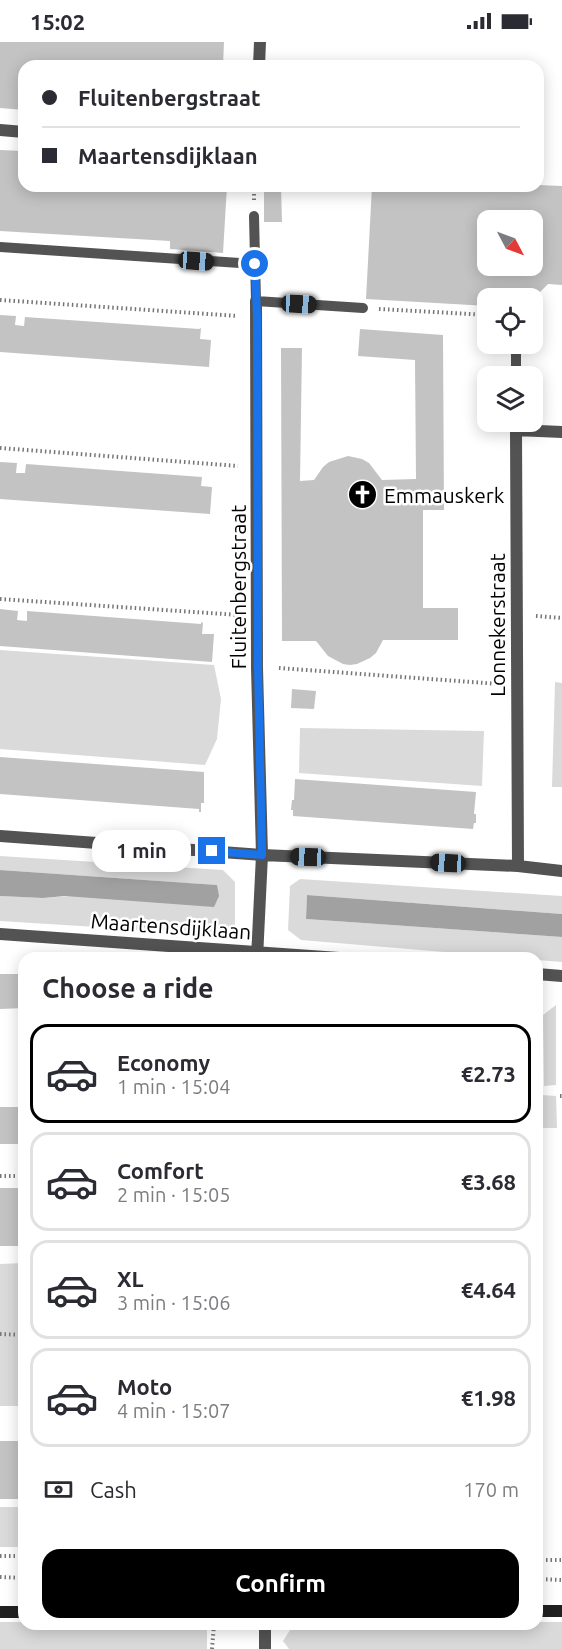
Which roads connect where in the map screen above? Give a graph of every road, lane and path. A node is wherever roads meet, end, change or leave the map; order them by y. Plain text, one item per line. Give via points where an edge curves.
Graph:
1 (261, 42) edge
2 (260, 60) edge
3 (0, 130) edge
4 (18, 132) edge
5 (254, 216) dead end
6 (0, 247) edge
7 (255, 264) junction
8 (0, 300) edge
9 (256, 302) junction
10 (363, 308) joint
11 (477, 314) edge
12 (257, 317) junction
13 (543, 430) edge
14 (516, 432) edge
15 (562, 432) edge
16 (0, 448) edge
17 (257, 467) junction
18 (0, 599) edge
19 (517, 615) junction
20 (258, 616) junction
21 (562, 618) edge
22 (279, 668) dead end
23 (517, 685) junction
24 (0, 836) edge
25 (262, 855) junction
26 (518, 867) junction
27 (562, 870) edge
28 (0, 934) edge
29 (220, 952) edge
30 (257, 952) edge
31 (543, 974) edge
32 (562, 976) edge
33 (0, 1176) edge
34 (18, 1176) edge
35 (0, 1334) edge
36 (18, 1335) edge
37 (0, 1556) edge
38 (18, 1556) edge
39 (543, 1560) edge
40 (562, 1560) edge
41 (0, 1577) edge
42 (18, 1578) edge
43 (543, 1580) edge
44 (562, 1580) edge
45 (543, 1611) edge
46 (562, 1611) edge
47 (0, 1612) edge
48 (18, 1612) edge
49 (214, 1630) edge
50 (265, 1630) edge
51 (212, 1649) edge
52 (266, 1649) edge

1 - 2 street
3 - 4 street
5 - 7 lane, Fluitenbergstraat
6 - 7 lane
7 - 9 lane, Fluitenbergstraat
8 - 12 path
9 - 10 lane
9 - 12 street, Fluitenbergstraat
10 - 11 path
12 - 17 street, Fluitenbergstraat
13 - 15 street, Lonnekerstraat
14 - 19 street, Lonnekerstraat
16 - 17 path
17 - 20 street, Fluitenbergstraat
18 - 20 path
19 - 21 path
19 - 23 street, Lonnekerstraat
20 - 25 street, Fluitenbergstraat
22 - 23 path
23 - 26 street, Lonnekerstraat
24 - 25 street
25 - 26 street
25 - 30 street, Fluitenbergstraat
26 - 27 street
28 - 29 street, Maartensdijklaan
31 - 32 street
33 - 34 path
35 - 36 path
37 - 38 path
39 - 40 path
41 - 42 path
43 - 44 path
45 - 46 main road
47 - 48 main road
49 - 51 path
50 - 52 street

